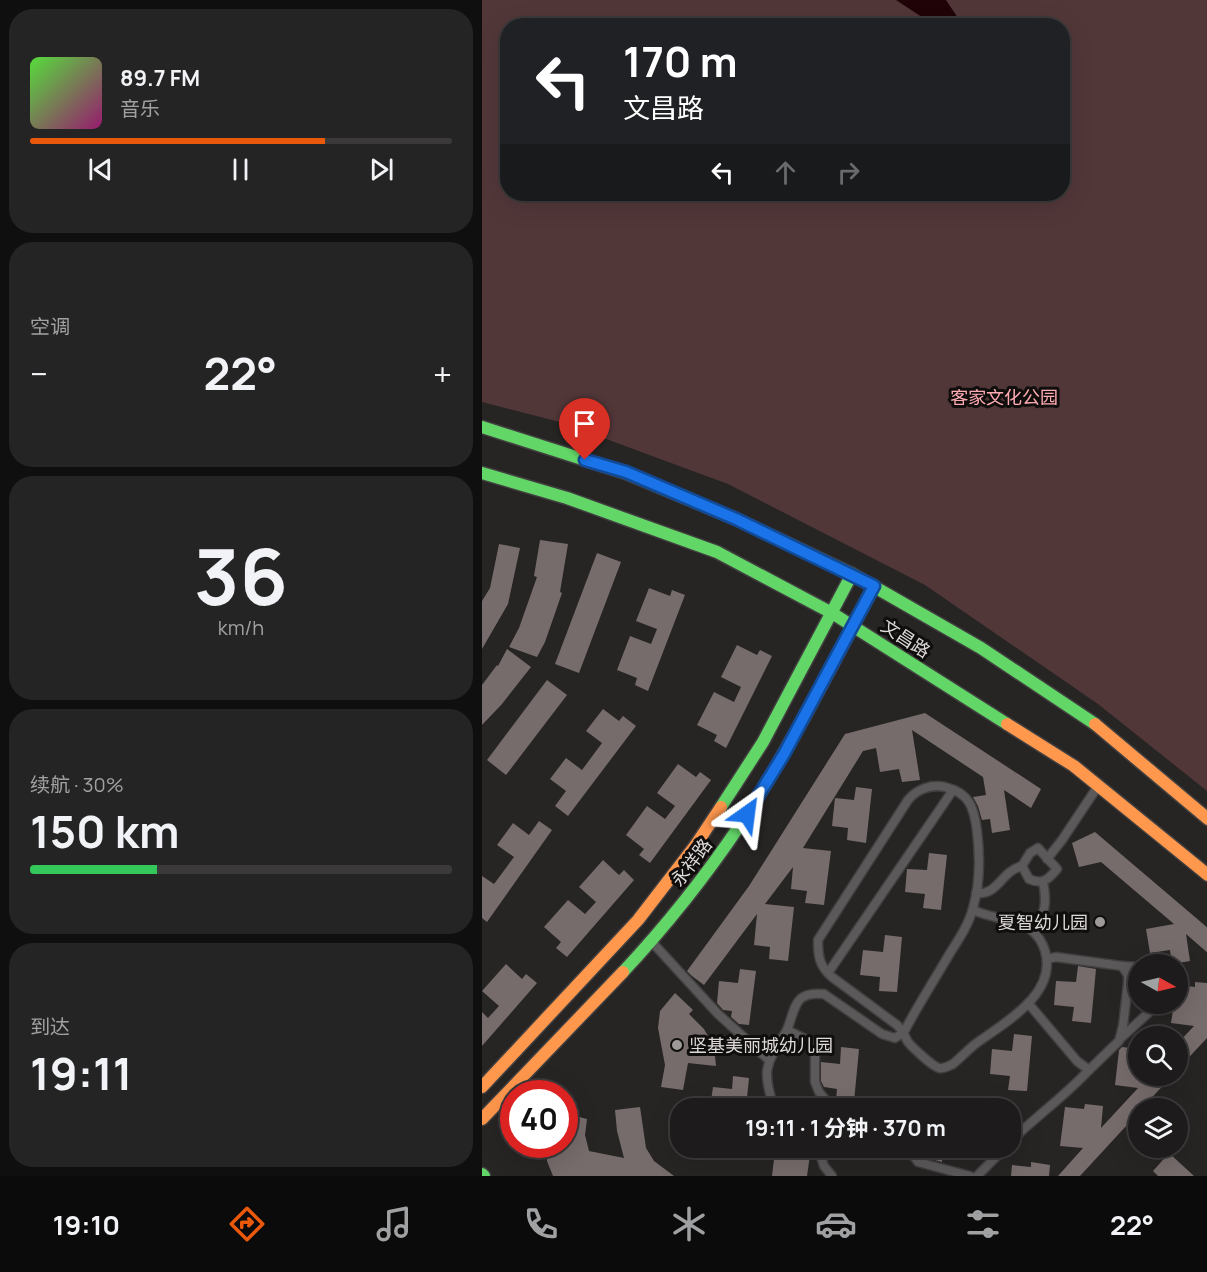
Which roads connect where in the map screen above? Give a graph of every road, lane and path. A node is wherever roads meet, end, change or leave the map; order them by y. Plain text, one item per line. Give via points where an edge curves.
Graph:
1 (482, 427) edge
2 (482, 473) edge
3 (852, 574) junction
4 (874, 586) junction
5 (832, 613) junction
6 (852, 625) junction
7 (1098, 786) junction
8 (953, 790) junction
9 (1208, 819) edge
10 (1047, 859) junction
11 (1022, 866) junction
12 (1208, 875) edge
13 (1043, 882) junction
14 (976, 893) junction
15 (973, 910) junction
16 (1032, 930) junction
17 (651, 941) junction
18 (1047, 958) junction
19 (1122, 966) junction
20 (1128, 966) edge
21 (828, 973) junction
22 (1028, 1003) junction
23 (1147, 1014) edge
24 (787, 1030) junction
25 (904, 1032) junction
26 (1119, 1041) junction
27 (769, 1060) junction
28 (1089, 1070) junction
29 (482, 1087) edge
30 (771, 1098) edge
31 (824, 1098) edge
32 (482, 1119) edge
33 (1021, 1131) edge
34 (821, 1158) edge
35 (915, 1158) edge
36 (995, 1158) edge
37 (832, 1176) edge
38 (970, 1176) edge
39 (977, 1176) edge

1 - 3 street, 文昌路 via 626,472
2 - 5 street, 文昌路 via 567,498 717,552
3 - 4 street, 文昌路
3 - 5 street, 永祥路
4 - 6 street, 永祥路
4 - 9 street, 文昌路 via 981,648 1098,726
5 - 6 street, 文昌路
5 - 29 street, 永祥路 via 763,742 695,846 638,920
6 - 7 street, 文昌路 via 1074,766
6 - 17 street, 永祥路 via 784,754 747,814
7 - 10 street
7 - 12 street, 文昌路
8 - 14 street via 970,802 974,815 978,844
8 - 21 street
8 - 21 street via 927,787 908,800 818,939 820,961
10 - 11 street via 1038,848
10 - 13 street via 1056,870
11 - 13 street via 1029,879
11 - 14 street via 1006,873 993,891
13 - 16 street via 1043,917
14 - 15 street
15 - 16 street via 1016,921
15 - 25 street
16 - 18 street via 1041,940
17 - 27 street via 718,1014
17 - 32 street, 永祥路
18 - 19 street
18 - 22 street via 1044,978
19 - 20 street
19 - 26 street via 1128,983
21 - 25 street
22 - 25 street via 944,1068 937,1068 916,1050
22 - 28 street
23 - 26 street
24 - 25 street via 798,1002 803,995 813,992 824,993 889,1038
24 - 27 street
24 - 31 street via 815,1047 815,1082
26 - 28 street
27 - 30 street via 766,1071
28 - 33 street
34 - 37 street
35 - 38 street
36 - 39 street

